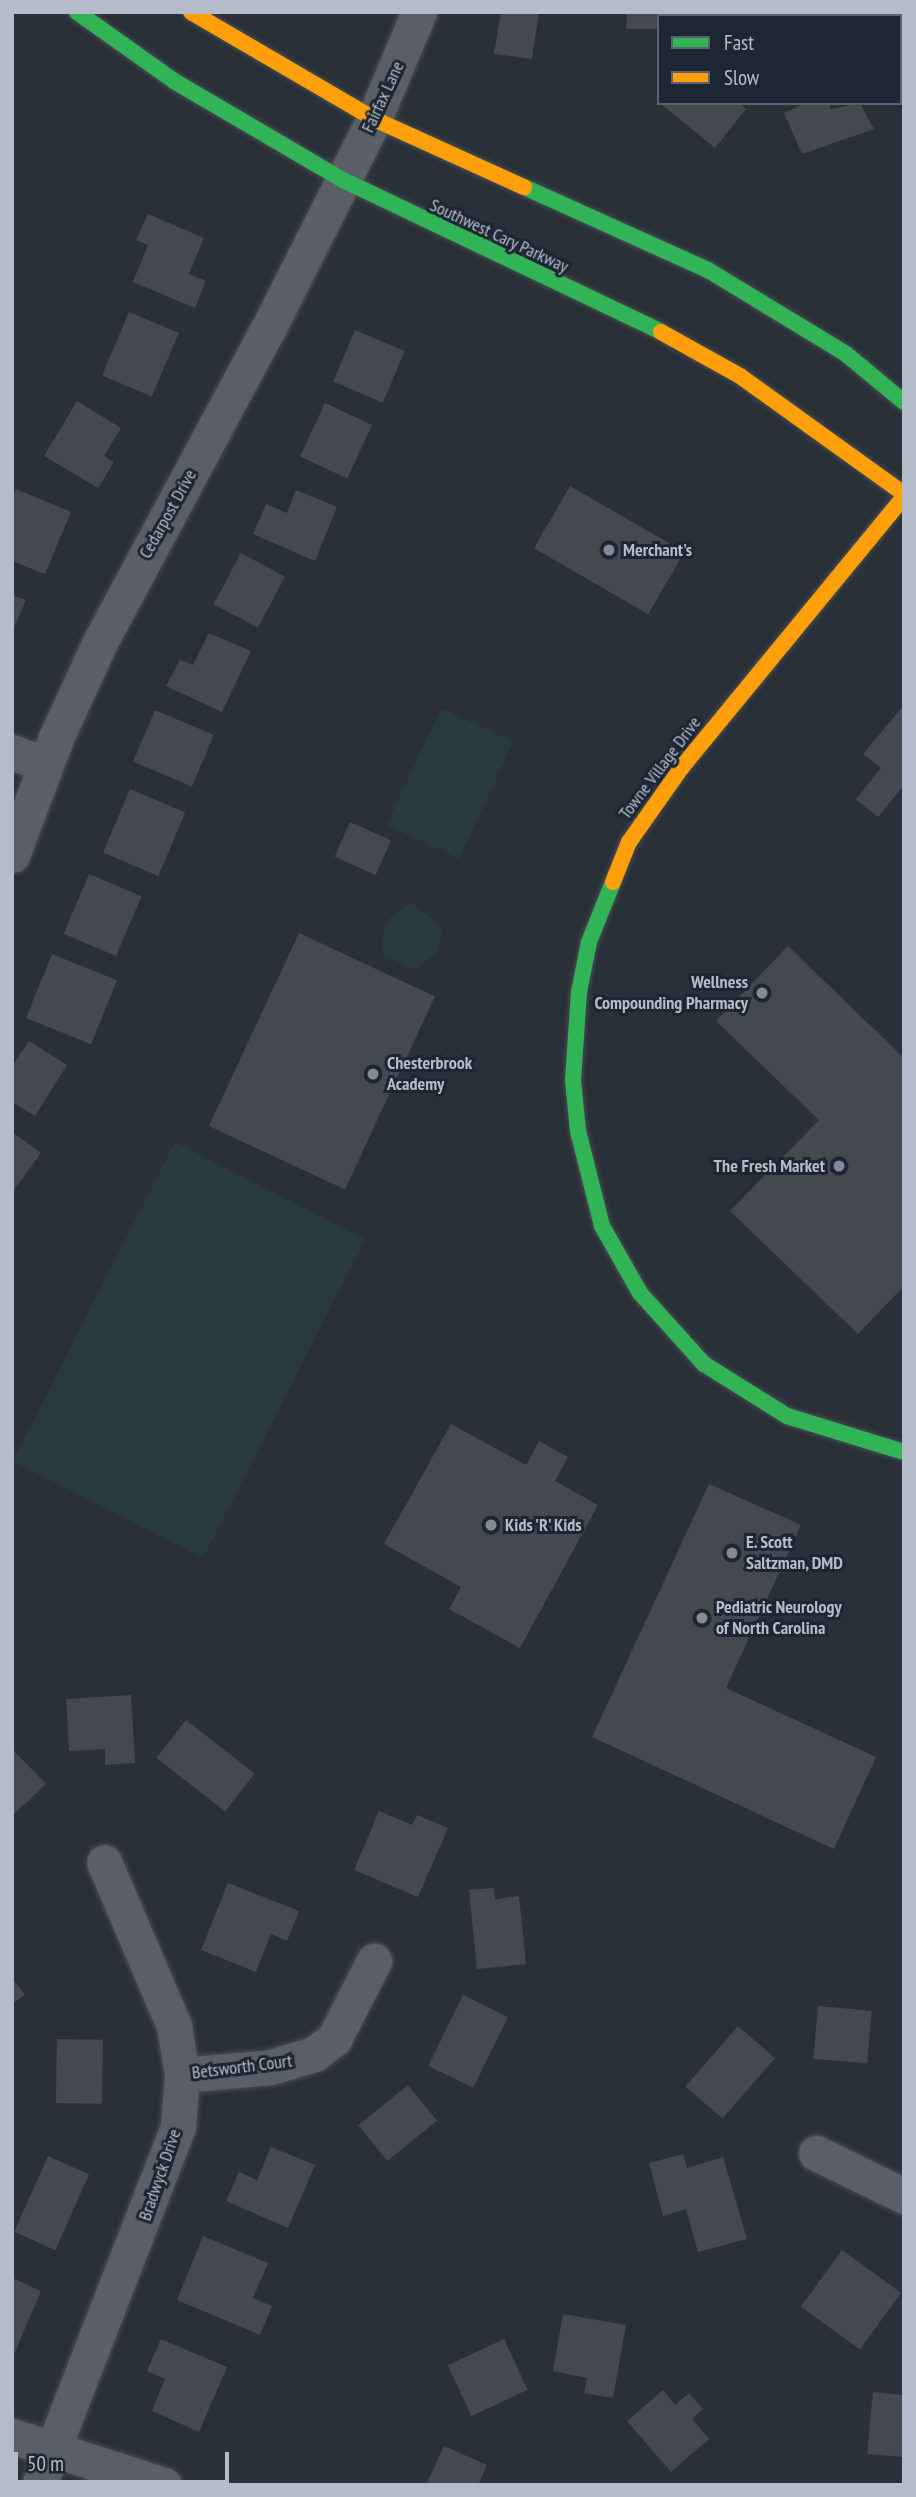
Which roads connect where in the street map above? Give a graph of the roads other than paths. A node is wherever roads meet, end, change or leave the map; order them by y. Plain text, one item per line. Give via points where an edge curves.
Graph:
1 (77, 12) edge
2 (191, 12) edge
3 (419, 12) edge
4 (374, 119) junction
5 (342, 180) junction
6 (904, 402) edge
7 (904, 495) edge
8 (12, 752) edge
9 (46, 765) junction
10 (12, 855) edge
11 (904, 1452) edge
12 (104, 1862) dead end
13 (374, 1961) dead end
14 (182, 2075) junction
15 (816, 2153) dead end
16 (904, 2196) edge
17 (12, 2436) edge
18 (51, 2450) junction
19 (39, 2485) edge
20 (164, 2485) edge

1 - 5 main road, Southwest Cary Parkway via 174,81
2 - 4 main road
3 - 4 street, Fairfax Lane
4 - 5 street, Fairfax Lane
4 - 6 main road via 708,270 846,354
5 - 7 main road, Southwest Cary Parkway via 666,334 810,422
5 - 9 street, Cedarpost Drive via 100,642
7 - 11 main road, Towne Village Drive via 682,767 629,842 589,942 579,992 573,1080 578,1131 602,1226 640,1293 668,1329 704,1364 787,1416
8 - 9 street
9 - 10 street, Cedarpost Drive
12 - 14 street, Bradwyck Drive via 125,1919 165,1999
13 - 14 street, Betsworth Court via 334,2039 314,2054 271,2067
14 - 18 street, Bradwyck Drive via 178,2126 166,2166
15 - 16 street
17 - 18 street
18 - 19 street, Bradwyck Drive
18 - 20 street

